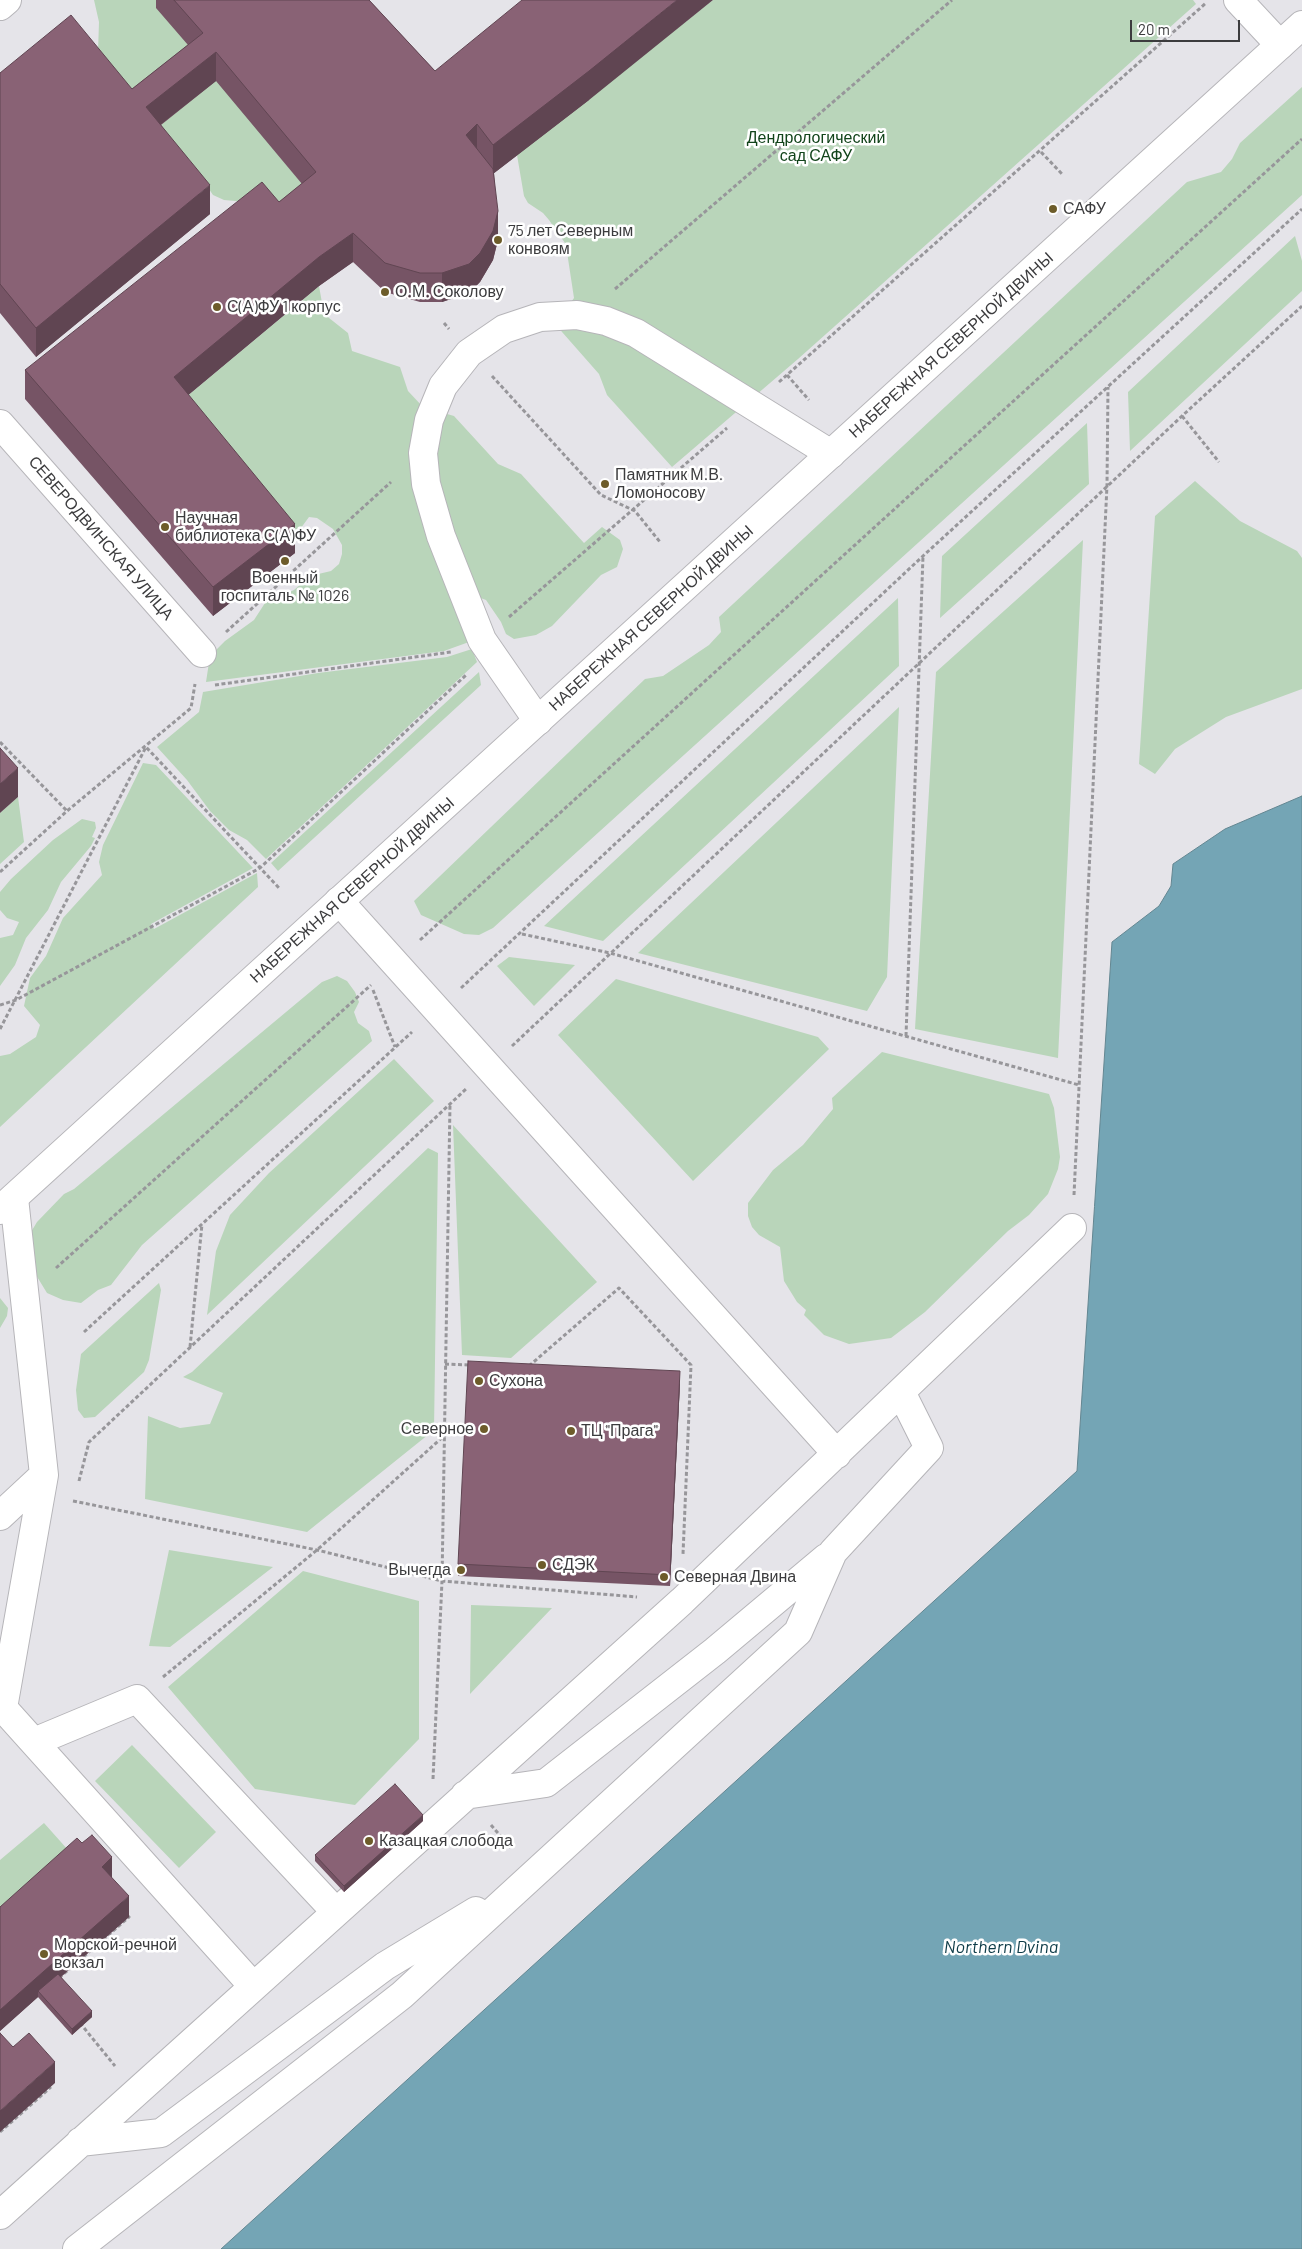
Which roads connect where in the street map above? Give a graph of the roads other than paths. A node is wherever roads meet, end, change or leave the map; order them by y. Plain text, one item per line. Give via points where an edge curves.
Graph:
1 (7, 0) edge
2 (1238, 0) edge
3 (0, 6) edge
4 (1302, 25) edge
5 (1280, 45) junction
6 (0, 424) edge
7 (831, 454) junction
8 (202, 653) road end
9 (538, 721) junction
10 (339, 902) junction
11 (7, 1204) edge
12 (1072, 1228) road end
13 (901, 1392) junction
14 (837, 1454) junction
15 (44, 1475) junction
16 (0, 1516) edge
17 (832, 1552) junction
18 (2, 1710) edge
19 (34, 1742) junction
20 (464, 1795) junction
21 (529, 1879) junction
22 (335, 1911) junction
23 (253, 1986) junction
24 (80, 2142) junction
25 (0, 2215) edge
26 (77, 2249) edge

1 - 3 main road
2 - 5 main road
4 - 5 main road, НАБЕРЕЖНАЯ СЕВЕРНОЙ ДВИНЫ
5 - 7 main road, НАБЕРЕЖНАЯ СЕВЕРНОЙ ДВИНЫ
6 - 8 main road, СЕВЕРОДВИНСКАЯ УЛИЦА
7 - 9 main road, НАБЕРЕЖНАЯ СЕВЕРНОЙ ДВИНЫ
7 - 9 main road via 636,333 612,322 584,316 550,316 520,322 494,334 470,352 453,371 435,402 423,453 426,484 441,536 482,640
9 - 10 main road, НАБЕРЕЖНАЯ СЕВЕРНОЙ ДВИНЫ
10 - 11 main road, НАБЕРЕЖНАЯ СЕВЕРНОЙ ДВИНЫ
10 - 14 main road
11 - 15 main road via 25,1296
12 - 13 main road
13 - 14 main road
13 - 17 main road via 929,1448
14 - 20 main road via 682,1600
15 - 16 main road
15 - 18 main road
17 - 20 main road via 715,1651 546,1783
17 - 21 main road via 798,1632
18 - 19 main road
19 - 22 main road via 137,1698
19 - 23 main road
20 - 22 main road
21 - 24 main road via 385,1966 161,2133
21 - 26 main road via 402,1995
22 - 23 main road
23 - 24 main road
24 - 25 main road

